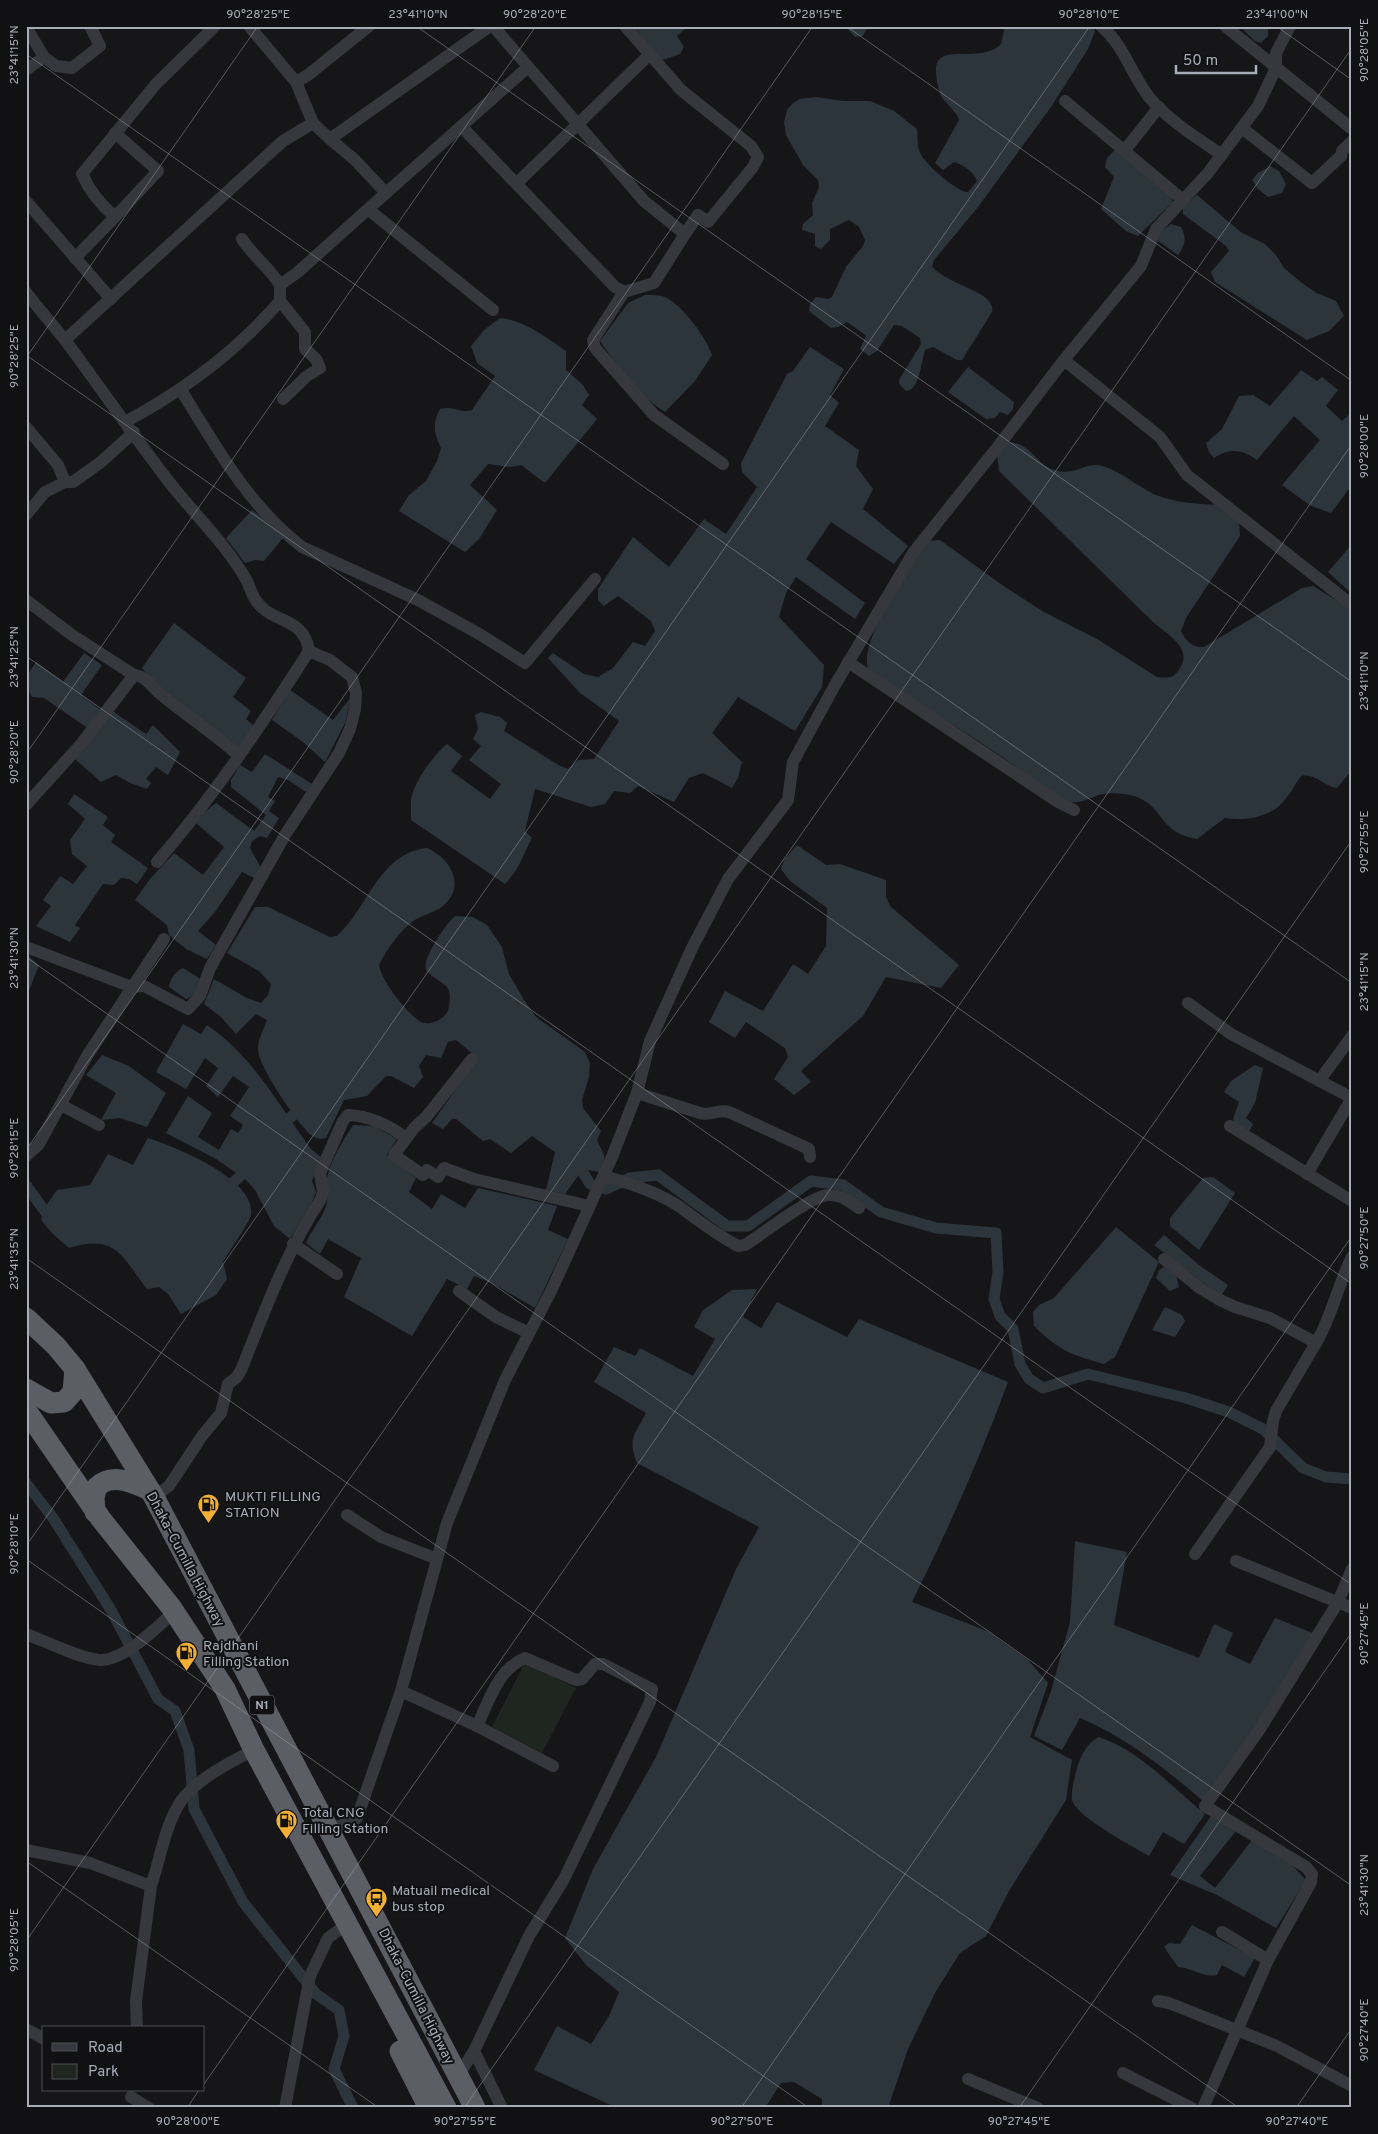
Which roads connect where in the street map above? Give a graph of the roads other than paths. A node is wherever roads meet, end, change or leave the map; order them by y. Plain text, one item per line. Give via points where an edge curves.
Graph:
1 (90, 26) edge
2 (215, 26) edge
3 (248, 26) edge
4 (369, 26) edge
5 (491, 26) edge
6 (625, 26) edge
7 (1101, 26) edge
8 (1225, 26) edge
9 (1290, 26) edge
10 (26, 27) edge
11 (649, 55) junction
12 (44, 57) junction
13 (527, 68) junction
14 (1276, 68) junction
15 (26, 70) edge
16 (296, 82) junction
17 (1065, 101) dead end
18 (1159, 106) junction
19 (313, 123) junction
20 (577, 124) junction
21 (461, 126) junction
22 (1242, 128) junction
23 (1352, 129) edge
24 (115, 133) junction
25 (330, 139) junction
26 (1352, 141) edge
27 (1125, 150) junction
28 (1222, 154) junction
29 (517, 184) junction
30 (386, 193) junction
31 (1183, 200) junction
32 (26, 201) edge
33 (369, 210) junction
34 (115, 217) junction
35 (685, 234) junction
36 (242, 239) dead end
37 (75, 258) junction
38 (280, 285) junction
39 (26, 292) edge
40 (624, 292) junction
41 (110, 299) junction
42 (280, 301) junction
43 (493, 310) dead end
44 (64, 340) junction
45 (1064, 360) junction
46 (181, 390) junction
47 (284, 399) dead end
48 (125, 422) junction
49 (26, 427) edge
50 (134, 432) junction
51 (724, 464) dead end
52 (65, 482) junction
53 (26, 515) edge
54 (595, 579) dead end
55 (26, 600) edge
56 (1352, 605) edge
57 (309, 651) junction
58 (848, 662) junction
59 (134, 675) junction
60 (239, 756) junction
61 (26, 804) edge
62 (1074, 810) dead end
63 (157, 862) dead end
64 (164, 939) dead end
65 (26, 947) edge
66 (132, 988) junction
67 (1188, 1003) dead end
68 (1352, 1036) edge
69 (472, 1059) dead end
70 (1319, 1081) junction
71 (637, 1092) junction
72 (61, 1105) junction
73 (99, 1125) dead end
74 (1230, 1126) dead end
75 (406, 1138) junction
76 (26, 1156) edge
77 (810, 1157) dead end
78 (1307, 1174) junction
79 (604, 1176) junction
80 (1352, 1201) edge
81 (589, 1206) junction
82 (859, 1208) dead end
83 (293, 1244) junction
84 (1352, 1257) edge
85 (1164, 1259) dead end
86 (337, 1274) dead end
87 (1347, 1280) edge
88 (459, 1291) dead end
89 (26, 1318) edge
90 (529, 1333) junction
91 (1316, 1343) junction
92 (75, 1369) junction
93 (26, 1389) edge
94 (26, 1410) edge
95 (152, 1494) junction
96 (95, 1512) junction
97 (347, 1515) dead end
98 (1195, 1554) dead end
99 (437, 1559) junction
100 (1236, 1561) dead end
101 (1352, 1569) edge
102 (1338, 1602) junction
103 (1352, 1608) edge
104 (174, 1612) junction
105 (26, 1634) edge
106 (401, 1691) junction
107 (477, 1726) junction
108 (254, 1750) junction
109 (553, 1766) dead end
110 (329, 1829) junction
111 (26, 1850) edge
112 (151, 1886) junction
113 (338, 1930) junction
114 (1222, 1932) dead end
115 (1268, 1960) junction
116 (1158, 2001) dead end
117 (136, 2026) edge
118 (26, 2029) edge
119 (1236, 2031) junction
120 (42, 2038) edge
121 (474, 2051) junction
122 (1123, 2073) dead end
123 (458, 2076) junction
124 (968, 2079) dead end
125 (1352, 2086) edge
126 (129, 2092) edge
127 (148, 2108) edge
128 (286, 2108) edge
129 (429, 2108) edge
130 (446, 2108) edge
131 (475, 2108) edge
132 (502, 2108) edge
133 (1038, 2108) edge
134 (1192, 2108) edge
135 (1203, 2108) edge

1 - 12 street via 100,46 72,68 56,66
2 - 24 street via 156,84
3 - 16 street
4 - 16 street via 308,76
5 - 13 street
5 - 25 street
6 - 11 street
7 - 18 street via 1128,58 1149,96
8 - 14 street
9 - 14 street via 1276,53
10 - 12 street
11 - 20 street
11 - 35 street via 681,90 751,146 758,156 753,167 708,222 698,215
12 - 15 street
13 - 20 street
13 - 21 street
14 - 22 street via 1258,106
14 - 23 street
16 - 19 street
17 - 27 street
18 - 27 street
18 - 28 street
19 - 25 street
19 - 41 street via 283,141
20 - 29 street
20 - 35 street via 644,200
21 - 29 street
21 - 30 street
22 - 26 street via 1312,182 1341,156
22 - 28 street
24 - 34 street via 82,174 104,209
24 - 34 street via 158,171
25 - 30 street
27 - 31 street
28 - 31 street
29 - 40 street via 615,287
30 - 33 street
31 - 45 street via 1156,229 1141,266
32 - 37 street
33 - 38 street
33 - 43 street
34 - 37 street
35 - 40 street via 654,283
36 - 38 street
37 - 41 street
38 - 42 street
39 - 44 street
40 - 51 street via 593,340 595,348 654,415
41 - 44 street
42 - 46 street via 224,355
42 - 47 street via 305,332 305,349 320,368
44 - 48 street
45 - 56 street via 1160,437 1187,475
45 - 58 street via 913,553
46 - 48 street
46 - 54 street via 247,494 285,534 302,547 438,610 525,663
48 - 50 street
49 - 52 street via 58,465
50 - 52 street via 101,462 73,482
50 - 57 street via 228,554 247,581 255,600 276,617 302,631
52 - 53 street via 45,492
55 - 59 street via 72,635
57 - 60 street
57 - 66 street via 330,660 352,677 355,709 350,729 338,753 285,835 210,968 194,1005 188,1009 144,986
58 - 62 street
58 - 71 street via 793,762 788,800 728,879 687,956 650,1041
59 - 60 street via 143,678
59 - 61 street via 82,743
60 - 63 street via 196,816
64 - 66 street
65 - 66 street
66 - 72 street via 87,1056
67 - 70 street via 1231,1034
68 - 70 street
69 - 75 street
70 - 78 street via 1352,1098
71 - 77 street via 705,1114 721,1110 729,1112 809,1149
71 - 79 street
72 - 73 street
72 - 76 street via 38,1144
74 - 78 street
75 - 81 street via 394,1156 424,1175 426,1170 438,1178 444,1168 482,1181
75 - 83 street via 380,1122 348,1115 336,1134 320,1173 321,1199
78 - 80 street
79 - 81 street
79 - 82 street via 679,1207 738,1246 745,1245 809,1202 827,1195 842,1197
81 - 90 street
83 - 86 street
83 - 95 street via 242,1368 228,1384 221,1412 168,1486
84 - 87 street
85 - 91 street via 1218,1299 1270,1318
87 - 91 street
88 - 90 street via 496,1317
89 - 92 highway, Dhaka–Cumilla Highway / N1
90 - 99 street via 505,1380 473,1458 447,1523
91 - 98 street via 1291,1383 1273,1421 1270,1447
92 - 93 highway via 73,1392 64,1402 51,1403
92 - 95 highway, Dhaka–Cumilla Highway / N1
94 - 96 highway, Dhaka–Cumilla Highway / N1
95 - 96 highway via 126,1481 107,1480 97,1487
95 - 110 highway, Dhaka–Cumilla Highway / N1
96 - 104 highway, Dhaka–Cumilla Highway / N1
97 - 99 street via 381,1538
99 - 106 street
100 - 102 street
101 - 102 street
102 - 103 street
102 - 115 street via 1260,1729 1205,1806 1306,1867 1312,1874 1311,1882
104 - 105 street via 146,1637 116,1656 101,1660
104 - 108 highway, Dhaka–Cumilla Highway / N1 via 225,1689
106 - 107 street
106 - 110 street via 357,1818
107 - 109 street
107 - 121 street via 504,1672 525,1658 576,1680 582,1679 595,1664 602,1664 652,1688 650,1702 564,1879 529,1936
108 - 112 street via 227,1763 185,1795 167,1830
108 - 113 highway
108 - 130 highway, Dhaka–Cumilla Highway / N1
110 - 123 highway, Dhaka–Cumilla Highway / N1
111 - 112 street via 90,1863
112 - 117 street via 136,2001
113 - 128 street via 328,1938 310,1976
113 - 129 highway
114 - 115 street
115 - 119 street
116 - 119 street
118 - 120 street
119 - 125 street via 1278,2046
119 - 135 street
121 - 123 street
121 - 132 street
122 - 134 street
123 - 131 highway, Dhaka–Cumilla Highway / N1
124 - 133 street
126 - 127 street

